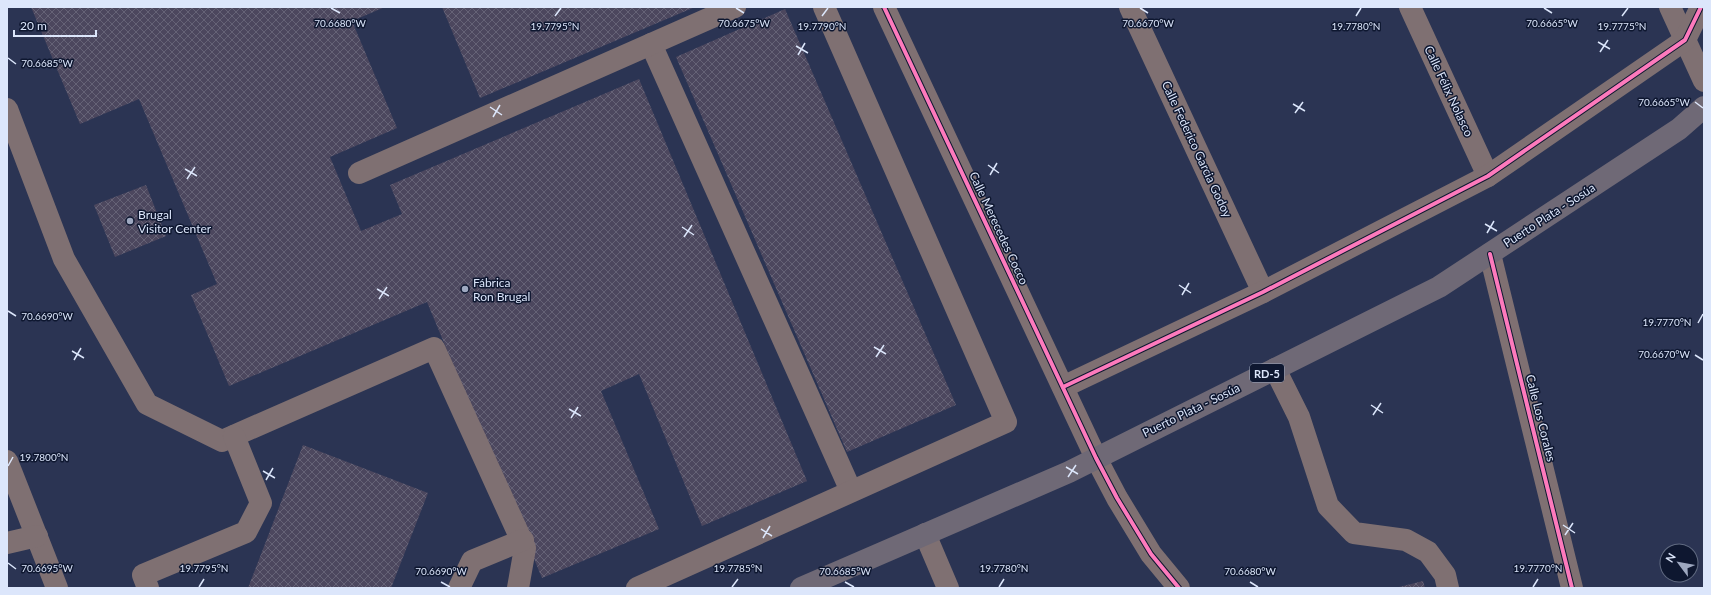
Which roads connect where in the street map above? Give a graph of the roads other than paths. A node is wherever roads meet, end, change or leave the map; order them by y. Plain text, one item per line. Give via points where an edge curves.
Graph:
1 (735, 7) edge
2 (824, 7) edge
3 (884, 7) edge
4 (1130, 7) edge
5 (1410, 7) edge
6 (1670, 7) edge
7 (1701, 7) edge
8 (1685, 40) junction
9 (651, 44) junction
10 (1704, 80) edge
11 (1704, 107) edge
12 (7, 109) edge
13 (359, 173) dead end
14 (1488, 176) junction
15 (1490, 254) junction
16 (1263, 292) junction
17 (1275, 369) junction
18 (1063, 387) junction
19 (234, 436) junction
20 (1096, 458) junction
21 (7, 461) edge
22 (851, 491) junction
23 (925, 534) junction
24 (38, 536) junction
25 (522, 540) junction
26 (7, 544) edge
27 (521, 587) edge
28 (57, 588) edge
29 (148, 588) edge
30 (459, 588) edge
31 (637, 588) edge
32 (801, 588) edge
33 (948, 588) edge
34 (1178, 588) edge
35 (1448, 588) edge
36 (1572, 588) edge

1 - 9 street
2 - 22 street via 1006,422
3 - 18 street, Calle Merecedes Cocco
4 - 16 street, Calle Federico Garcia Godoy
5 - 14 street, Calle Félix Nolasco
6 - 8 street
7 - 8 street
8 - 10 street
8 - 14 street
9 - 13 street
9 - 22 street
11 - 15 main road, Puerto Plata - Sosúa / RD-5 via 1680,129
12 - 19 street via 64,259 147,404 222,441
14 - 16 street
15 - 17 main road, Puerto Plata - Sosúa / RD-5 via 1439,287
15 - 36 street, Calle Los Corales
16 - 18 street
17 - 20 main road, Puerto Plata - Sosúa / RD-5
17 - 35 street via 1299,417 1328,506 1354,532 1406,540 1428,552 1446,575
18 - 20 street, Calle Merecedes Cocco
19 - 25 street via 434,348
19 - 29 street via 261,503 246,532 143,575
20 - 23 main road, Puerto Plata - Sosúa / RD-5
20 - 34 street, Calle Merecedes Cocco via 1151,554
21 - 24 street
22 - 31 street
23 - 32 main road, Puerto Plata - Sosúa / RD-5
23 - 33 street
24 - 26 street
24 - 28 street
25 - 27 street via 525,548
25 - 30 street via 472,561

